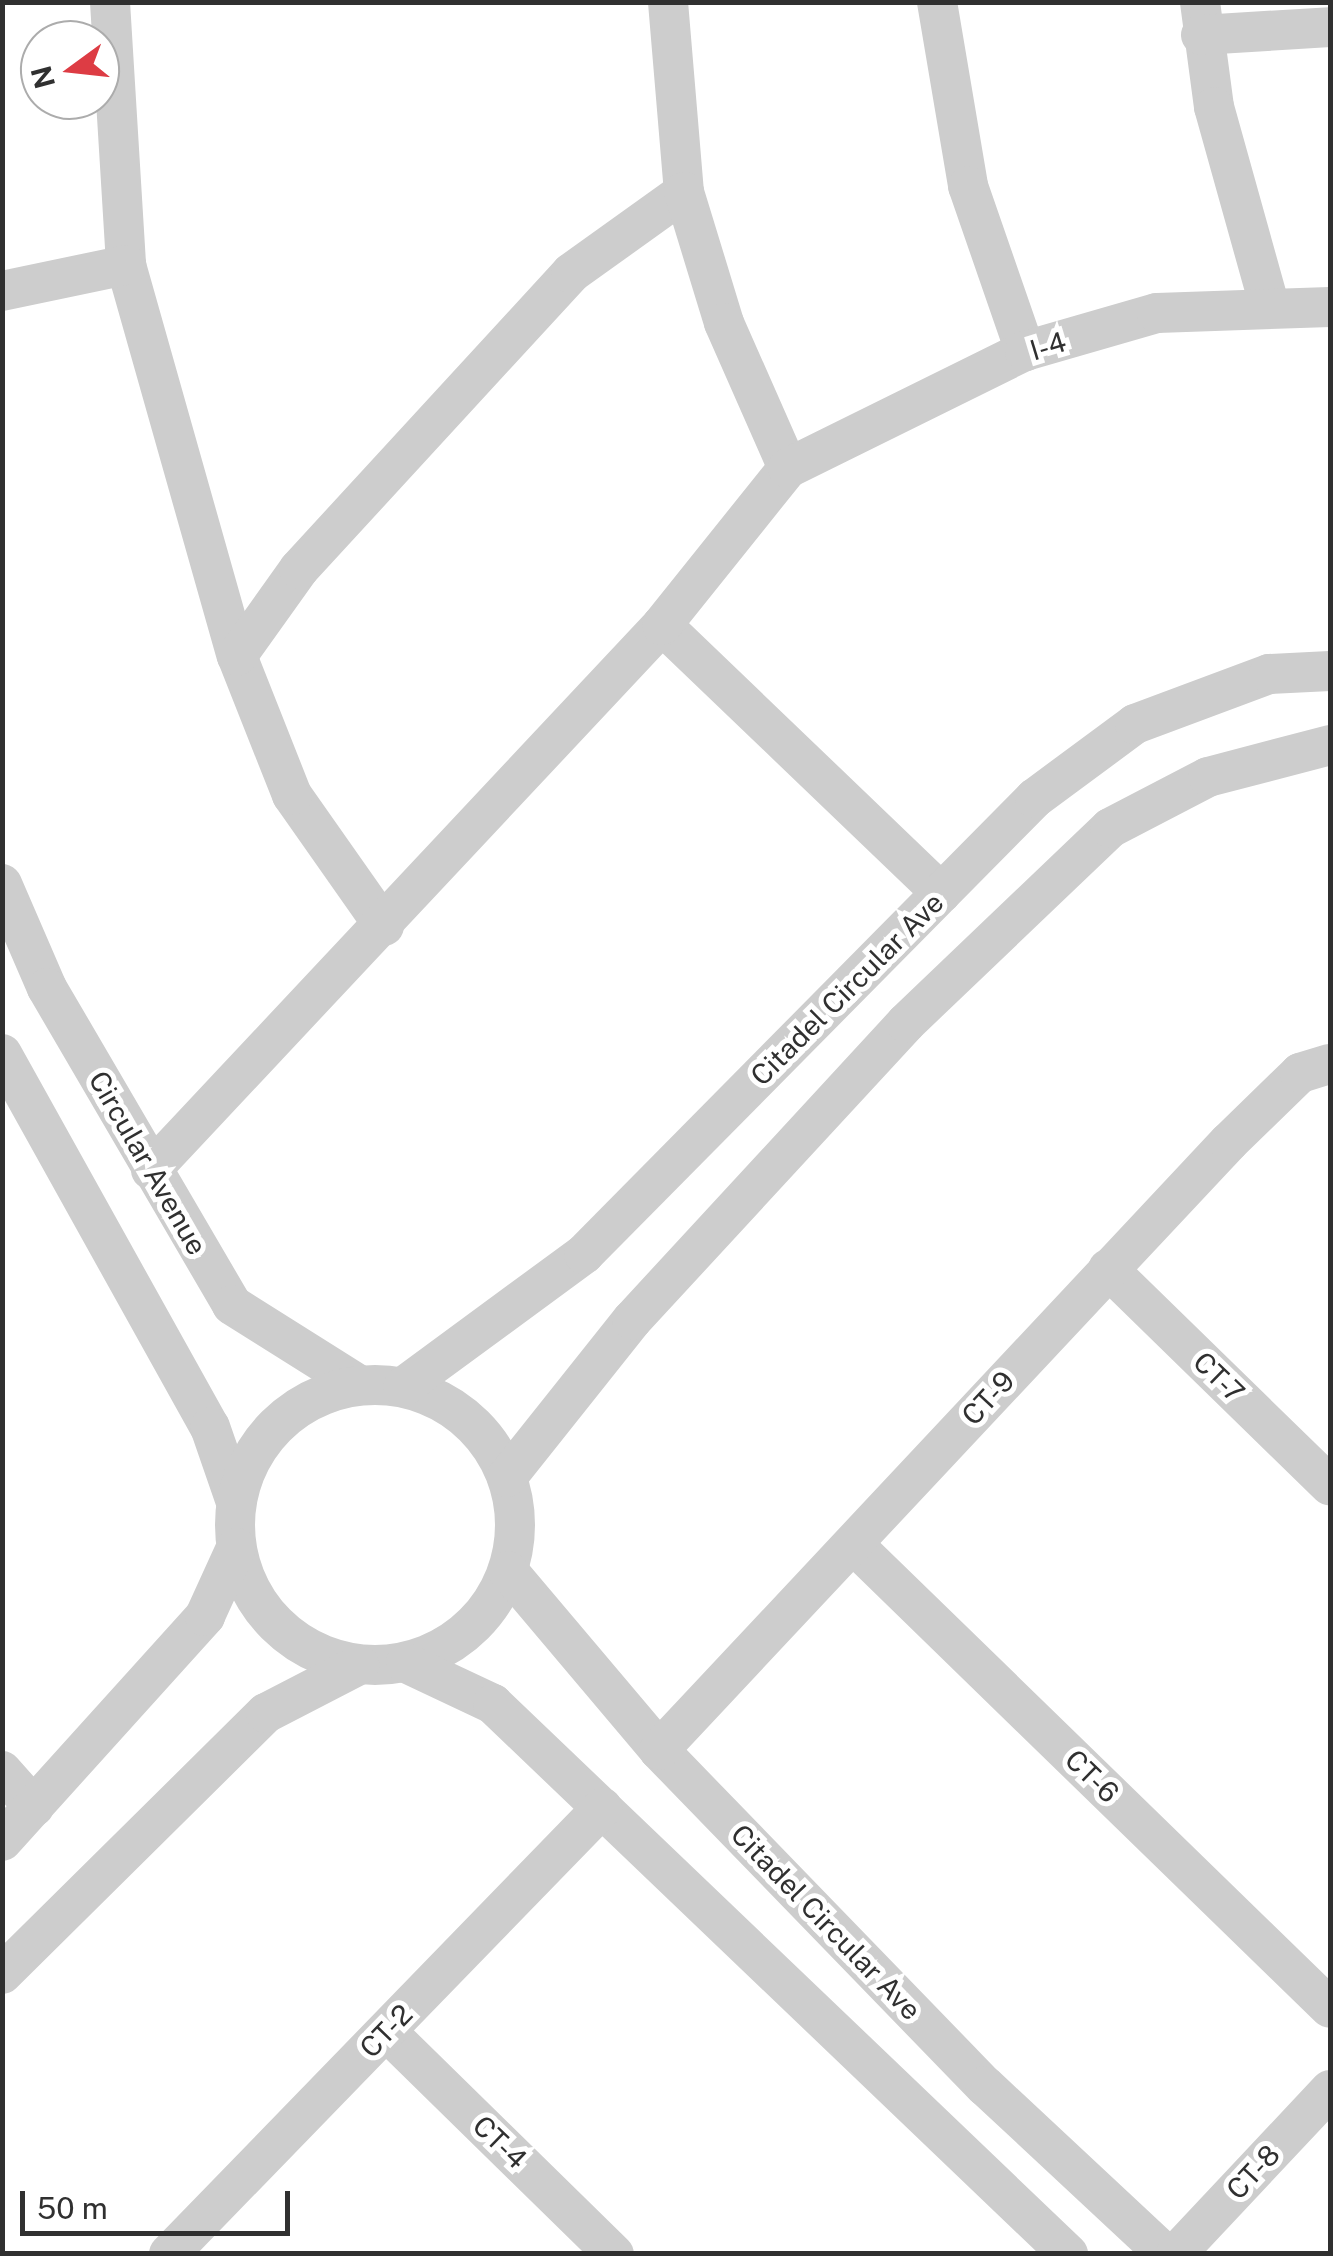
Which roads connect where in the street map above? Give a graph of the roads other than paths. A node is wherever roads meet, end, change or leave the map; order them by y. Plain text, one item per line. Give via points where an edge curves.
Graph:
1 (110, 2) edge
2 (668, 2) edge
3 (938, 2) edge
4 (1201, 19) edge
5 (1330, 27) edge
6 (684, 192) junction
7 (126, 265) junction
8 (2, 291) edge
9 (1270, 307) junction
10 (1330, 307) edge
11 (1025, 351) junction
12 (788, 468) junction
13 (662, 625) junction
14 (238, 656) junction
15 (1330, 671) edge
16 (1330, 745) edge
17 (2, 884) edge
18 (941, 893) junction
19 (384, 926) junction
20 (2, 1054) edge
21 (1330, 1064) edge
22 (150, 1170) junction
23 (1108, 1269) junction
24 (359, 1384) junction
25 (404, 1387) junction
26 (507, 1477) junction
27 (1330, 1486) edge
28 (236, 1502) junction
29 (853, 1544) junction
30 (236, 1548) junction
31 (508, 1571) junction
32 (406, 1663) junction
33 (358, 1666) junction
34 (659, 1750) junction
35 (2, 1771) edge
36 (34, 1807) junction
37 (602, 1808) junction
38 (2, 1841) edge
39 (2, 1974) edge
40 (1330, 2008) edge
41 (386, 2032) junction
42 (1330, 2090) edge
43 (170, 2254) edge
44 (614, 2254) edge
45 (1068, 2254) edge
46 (1165, 2254) edge
47 (1176, 2254) edge

1 - 7 street
2 - 6 street
3 - 11 street via 968,186
4 - 5 street
4 - 9 street
6 - 12 street via 724,323
6 - 14 street via 572,273 299,569
7 - 8 street
7 - 14 street
9 - 10 street, I-4
9 - 11 street, I-4 via 1157,313
11 - 12 street, I-4
12 - 13 street
13 - 18 street
13 - 19 street
14 - 19 street via 292,795
15 - 18 street, Citadel Circular Ave via 1269,674 1135,724 1036,798
16 - 26 street via 1208,777 1110,828 906,1022 632,1320
17 - 22 street, Circular Avenue via 48,988
18 - 25 street, Citadel Circular Ave via 584,1254
19 - 22 street
20 - 28 street via 210,1426
21 - 23 street, CT-9 via 1300,1073
22 - 24 street, Circular Avenue via 232,1305
23 - 27 street, CT-7
23 - 29 street, CT-9
24 - 25 street
24 - 28 street via 314,1397 277,1422 250,1459
25 - 26 street via 460,1415
26 - 31 street via 516,1524
28 - 30 street
29 - 34 street, CT-9
29 - 40 street, CT-6
30 - 33 street via 250,1591 278,1627 315,1653
30 - 36 street via 205,1616
31 - 32 street via 485,1613 450,1644
31 - 34 street, Citadel Circular Ave
32 - 33 street
32 - 37 street via 494,1704
33 - 39 street via 266,1713
34 - 46 street, Citadel Circular Ave via 985,2086
35 - 36 street
36 - 38 street
37 - 41 street, CT-2
37 - 45 street
41 - 43 street, CT-2
41 - 44 street, CT-4
42 - 47 street, CT-8

